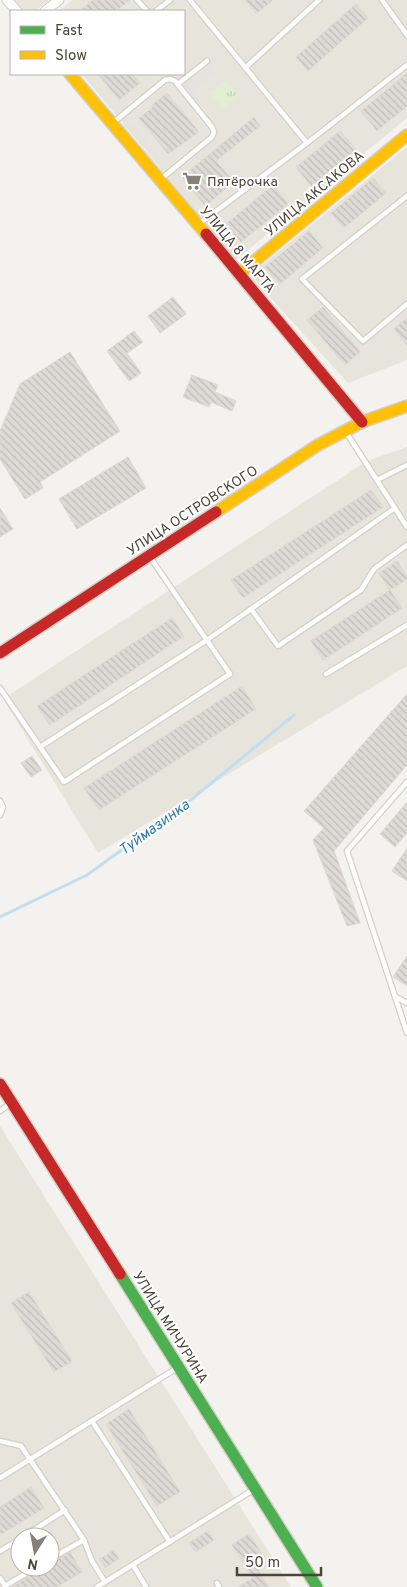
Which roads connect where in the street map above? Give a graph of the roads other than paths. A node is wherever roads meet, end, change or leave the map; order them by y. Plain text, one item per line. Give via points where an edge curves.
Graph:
1 (7, 0) edge
2 (58, 0) edge
3 (137, 0) edge
4 (170, 0) edge
5 (190, 0) edge
6 (319, 0) edge
7 (382, 0) edge
8 (16, 10) edge
9 (46, 10) edge
10 (146, 10) edge
11 (157, 10) edge
12 (407, 35) edge
13 (207, 61) dead end
14 (407, 65) edge
15 (245, 68) junction
16 (71, 75) edge
17 (178, 84) junction
18 (112, 124) junction
19 (407, 135) edge
20 (307, 143) junction
21 (160, 180) junction
22 (407, 196) edge
23 (198, 225) junction
24 (240, 274) junction
25 (407, 304) edge
26 (407, 406) edge
27 (362, 422) junction
28 (345, 431) junction
29 (407, 465) edge
30 (377, 480) junction
31 (395, 508) junction
32 (407, 527) edge
33 (407, 545) edge
34 (149, 556) junction
35 (251, 609) junction
36 (407, 625) edge
37 (207, 640) junction
38 (0, 653) edge
39 (326, 674) dead end
40 (0, 688) edge
41 (40, 746) junction
42 (407, 782) edge
43 (0, 801) edge
44 (0, 815) edge
45 (396, 997) junction
46 (407, 1003) edge
47 (407, 1032) edge
48 (0, 1084) edge
49 (12, 1103) junction
50 (0, 1111) edge
51 (178, 1367) junction
52 (92, 1421) junction
53 (0, 1441) edge
54 (31, 1460) junction
55 (0, 1478) edge
56 (255, 1489) junction
57 (64, 1510) junction
58 (38, 1527) edge
59 (84, 1540) junction
60 (170, 1542) junction
61 (60, 1553) edge
62 (133, 1565) junction
63 (20, 1577) edge
64 (0, 1578) edge
65 (105, 1582) junction
66 (97, 1587) edge
67 (146, 1587) edge
68 (316, 1587) edge

1 - 8 street
2 - 9 street
3 - 10 lane
4 - 11 lane
5 - 15 lane
6 - 15 lane
7 - 12 lane
13 - 17 lane
14 - 20 lane
15 - 20 lane
16 - 18 street, УЛИЦА 8 МАРТА
17 - 18 lane via 165,80
17 - 21 lane via 214,132
18 - 21 street, УЛИЦА 8 МАРТА
19 - 24 street, УЛИЦА АКСАКОВА
20 - 23 lane
21 - 23 street, УЛИЦА 8 МАРТА
22 - 25 lane via 302,279 363,341
23 - 24 street, УЛИЦА 8 МАРТА
24 - 27 street, УЛИЦА 8 МАРТА
26 - 27 street, УЛИЦА ОСТРОВСКОГО
27 - 28 street, УЛИЦА ОСТРОВСКОГО
28 - 30 lane
28 - 34 street, УЛИЦА ОСТРОВСКОГО via 318,445
29 - 30 lane
30 - 31 lane
31 - 32 lane
31 - 35 lane
33 - 35 lane via 374,569 361,590 278,646
34 - 37 lane
34 - 38 street, УЛИЦА ОСТРОВСКОГО
35 - 37 lane
36 - 39 lane
37 - 41 lane
37 - 41 lane via 230,674 64,782
40 - 41 lane
42 - 45 lane via 347,851
43 - 44 lane
45 - 46 lane
45 - 47 lane
48 - 49 street, УЛИЦА МИЧУРИНА
49 - 50 lane
49 - 51 street, УЛИЦА МИЧУРИНА
51 - 52 lane
51 - 56 street, УЛИЦА МИЧУРИНА
52 - 54 lane
52 - 60 lane
53 - 54 lane via 21,1446
54 - 55 lane
54 - 57 lane
56 - 60 lane
56 - 68 street, УЛИЦА МИЧУРИНА
57 - 58 lane
57 - 59 lane
59 - 61 lane
59 - 65 lane
60 - 62 lane
62 - 65 lane
62 - 67 lane
63 - 64 lane via 4,1586
65 - 66 lane

